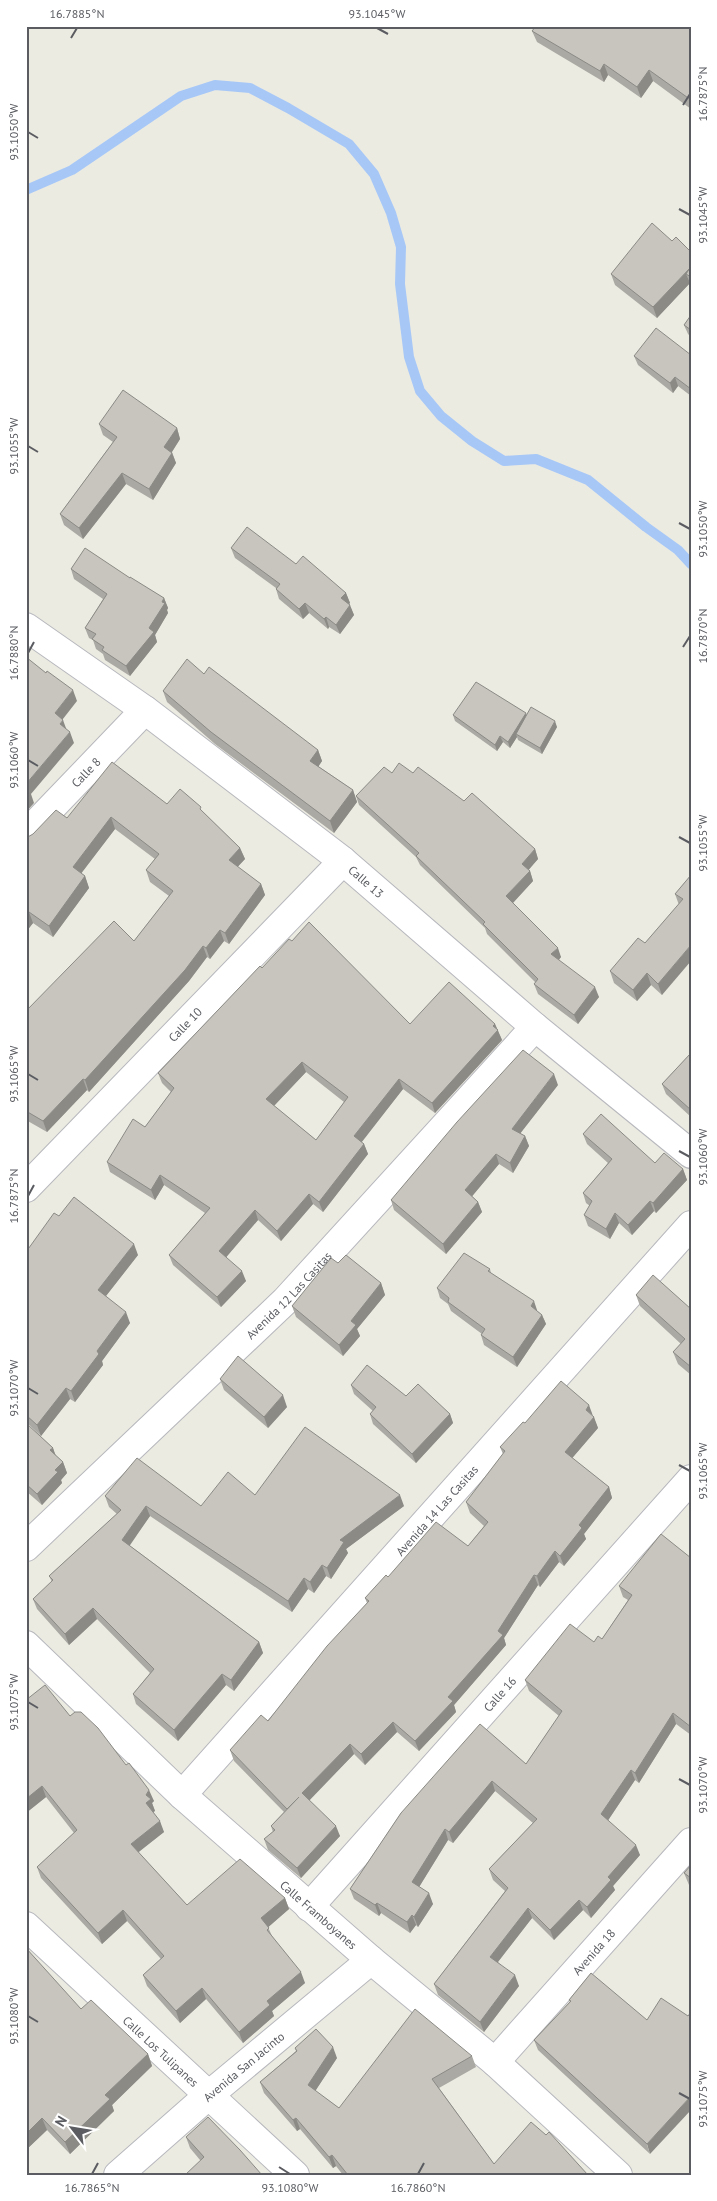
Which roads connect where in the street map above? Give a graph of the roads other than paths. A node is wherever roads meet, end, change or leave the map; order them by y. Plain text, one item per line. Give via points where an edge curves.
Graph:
1 (26, 628) edge
2 (145, 710) junction
3 (26, 834) edge
4 (343, 861) junction
5 (535, 1027) junction
6 (691, 1154) edge
7 (26, 1188) edge
8 (691, 1225) edge
9 (691, 1479) edge
10 (26, 1547) edge
11 (26, 1645) edge
12 (182, 1795) junction
13 (691, 1842) edge
14 (309, 1907) junction
15 (26, 1926) edge
16 (371, 1960) junction
17 (495, 2062) junction
18 (210, 2094) junction
19 (118, 2175) edge
20 (296, 2175) edge
21 (618, 2175) edge

1 - 2 street, Calle 13
2 - 3 street, Calle 8
2 - 4 street, Calle 13
4 - 5 street, Calle 13
4 - 7 street, Calle 10
5 - 6 street, Calle 13
5 - 10 street, Avenida 12 Las Casitas via 285,1301
8 - 12 street, Avenida 14 Las Casitas
9 - 14 street, Calle 16
11 - 12 street, Calle Framboyanes
12 - 14 street, Calle Framboyanes
13 - 17 street, Avenida 18
14 - 16 street, Calle Framboyanes
15 - 18 street, Calle Los Tulipanes
16 - 17 street, Calle Framboyanes
16 - 18 street, Avenida San Jacinto
17 - 21 street, Calle Framboyanes
18 - 19 street, Avenida San Jacinto
18 - 20 street, Calle Los Tulipanes

